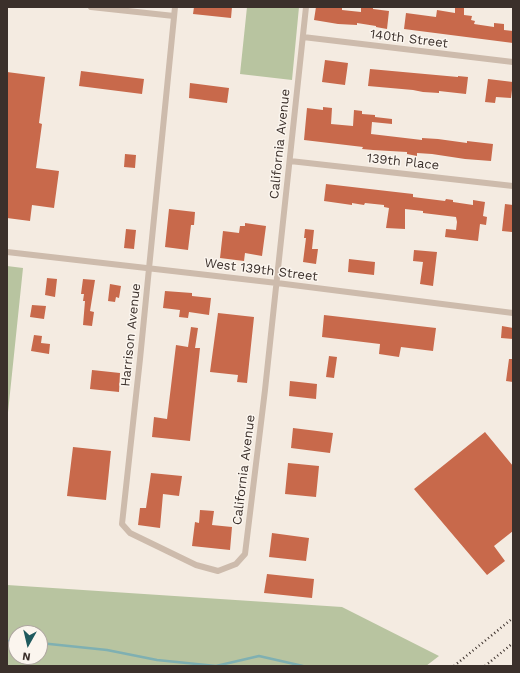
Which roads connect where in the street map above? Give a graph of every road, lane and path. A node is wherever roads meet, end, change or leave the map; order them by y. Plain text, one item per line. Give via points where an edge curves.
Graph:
1 (91, 7) edge
2 (175, 7) edge
3 (306, 7) edge
4 (174, 16) junction
5 (302, 37) junction
6 (513, 62) edge
7 (290, 161) junction
8 (513, 186) edge
9 (7, 252) edge
10 (149, 268) junction
11 (277, 283) junction
12 (513, 312) edge
13 (245, 554) joint

1 - 4 street
2 - 4 street, Harrison Avenue
3 - 5 street, California Avenue
4 - 10 street, Harrison Avenue
5 - 6 street, 140th Street
5 - 7 street, California Avenue
7 - 8 street, 139th Place
7 - 11 street, California Avenue
9 - 10 street, West 139th Street
10 - 11 street, West 139th Street
10 - 13 street, Harrison Avenue via 122,524 130,533 211,570 218,571 236,564
11 - 12 street, West 139th Street
11 - 13 street, California Avenue

